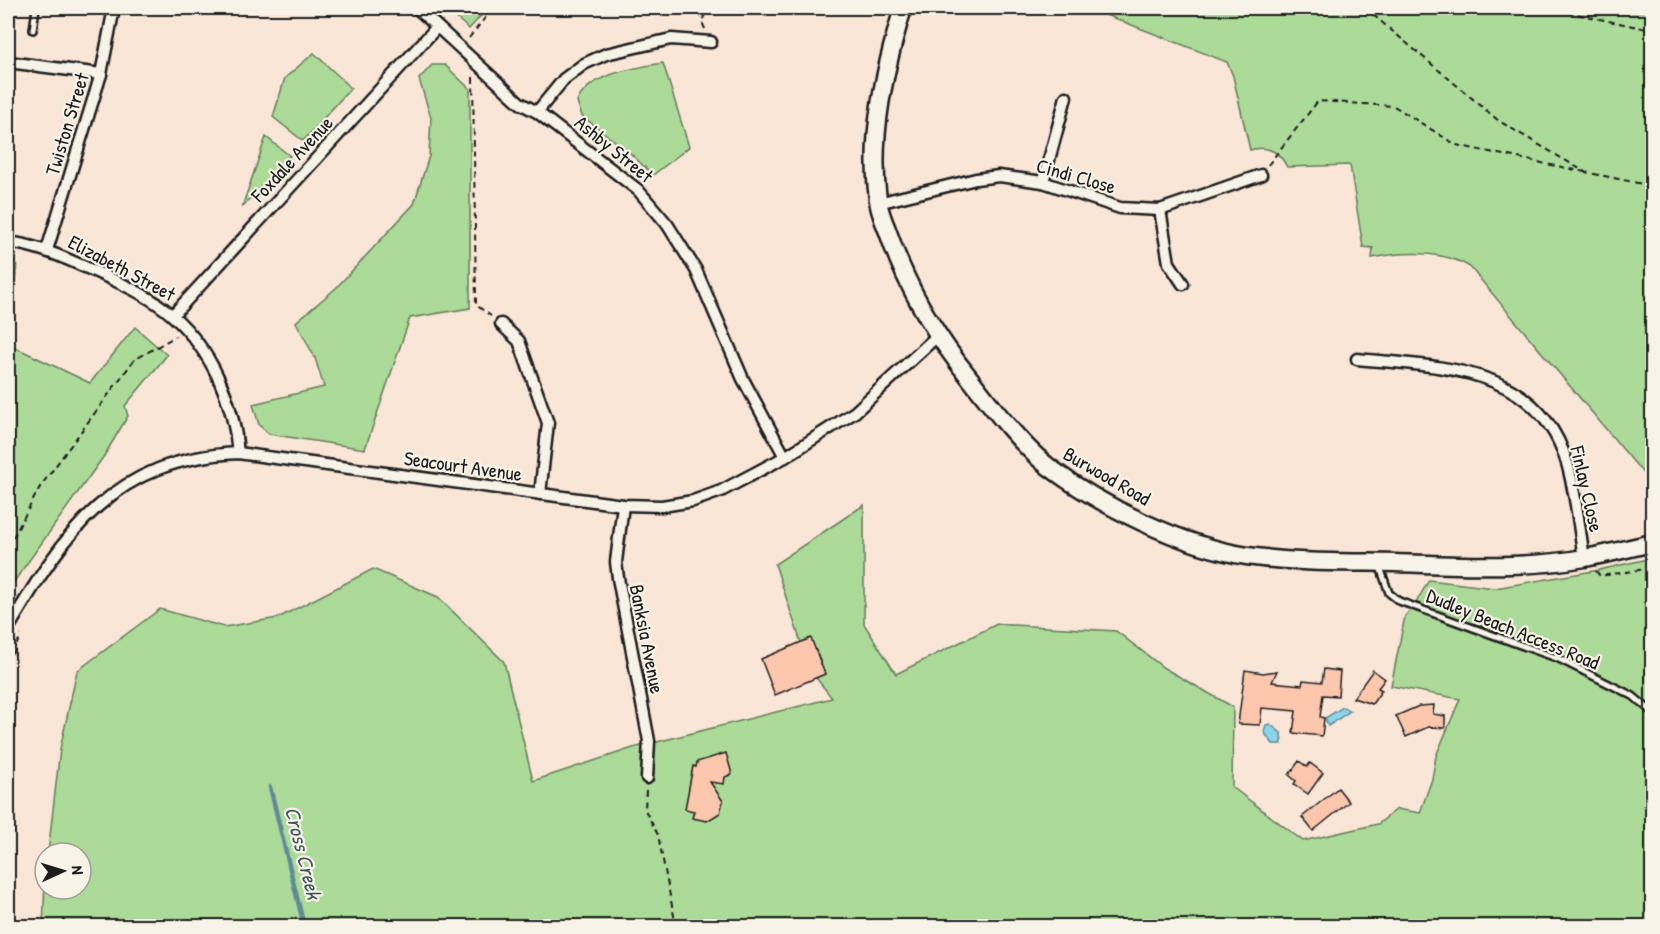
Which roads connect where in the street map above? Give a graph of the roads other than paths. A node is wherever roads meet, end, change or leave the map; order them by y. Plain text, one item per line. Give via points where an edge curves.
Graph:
1 (36, 8) edge
2 (114, 8) edge
3 (417, 8) edge
4 (903, 8) edge
5 (437, 27) junction
6 (33, 30) dead end
7 (711, 42) road end
8 (8, 62) edge
9 (101, 74) junction
10 (1065, 97) dead end
11 (537, 112) junction
12 (1261, 175) road end
13 (1043, 182) junction
14 (878, 203) junction
15 (1160, 210) junction
16 (8, 242) edge
17 (47, 250) junction
18 (1183, 285) dead end
19 (173, 315) junction
20 (501, 324) road end
21 (937, 336) junction
22 (1357, 359) dead end
23 (238, 453) junction
24 (785, 457) junction
25 (540, 494) junction
26 (623, 505) junction
27 (1653, 543) edge
28 (1584, 558) junction
29 (1378, 563) junction
30 (8, 628) edge
31 (1653, 712) edge
32 (647, 778) road end

1 - 6 lane
2 - 9 street, Twiston Street
3 - 5 street, Ashby Street
4 - 14 main road, Burwood Road via 880,106 875,159
5 - 11 street, Ashby Street via 520,103
5 - 19 street, Foxdale Avenue
7 - 11 street via 671,39 606,54 564,79
8 - 9 street
9 - 17 street, Twiston Street
10 - 13 street
11 - 24 street, Ashby Street via 638,190 667,224 696,270 743,379
12 - 15 street, Cindi Close
13 - 14 street, Cindi Close via 999,176
13 - 15 street, Cindi Close via 1120,208
14 - 21 main road, Burwood Road via 913,293
15 - 18 street via 1169,263
16 - 17 street, Elizabeth Street
17 - 19 street, Elizabeth Street via 141,295
19 - 23 street, Elizabeth Street via 207,356 221,382 233,414
20 - 25 street via 519,341 548,423
21 - 24 street, Seacourt Avenue via 855,412
21 - 29 main road, Burwood Road via 1048,466 1144,522 1244,555
22 - 28 street, Finlay Close via 1456,369 1483,375 1514,391 1553,433 1567,462
23 - 25 street, Seacourt Avenue
23 - 30 street, Seacourt Avenue via 181,460 147,472 114,492 79,525 47,565
24 - 26 street, Seacourt Avenue via 721,491 693,501 662,506
25 - 26 street, Seacourt Avenue
26 - 32 street, Banksia Avenue via 617,570 649,741
27 - 28 main road, Burwood Road
28 - 29 main road, Burwood Road via 1488,566
29 - 31 lane, Dudley Beach Access Road via 1389,593 1399,601 1559,659 1633,696

